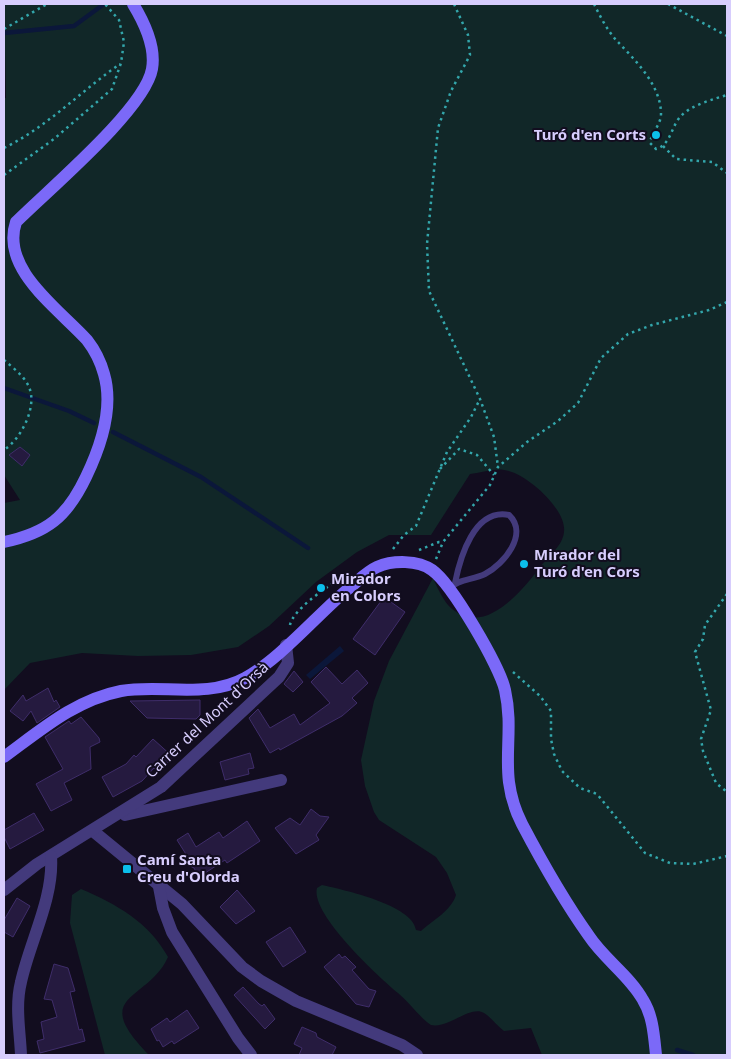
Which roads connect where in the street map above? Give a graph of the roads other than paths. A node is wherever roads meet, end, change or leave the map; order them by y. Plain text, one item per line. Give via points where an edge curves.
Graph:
1 (133, 4) edge
2 (4, 542) edge
3 (452, 586) junction
4 (286, 645) junction
5 (4, 757) edge
6 (281, 780) dead end
7 (116, 817) junction
8 (93, 831) junction
9 (51, 856) junction
10 (159, 887) junction
11 (4, 890) edge
12 (21, 1055) edge
13 (251, 1055) edge
14 (417, 1055) edge
15 (656, 1055) edge

1 - 2 main road via 147,32 152,56 152,69 143,91 127,114 16,222 10,238 11,252 19,270 88,342 97,358 108,396 106,420 89,471 79,492 59,519 42,530
3 - 3 lane via 463,551 481,524 495,515 509,515 517,527 517,535 507,554 488,572
3 - 4 main road via 431,569 402,562 377,567 327,606
3 - 15 main road via 502,680 508,718 507,779 516,812 588,936 643,998 652,1023
4 - 5 main road via 263,666 230,685 122,691 79,705
4 - 7 street, Carrer del Mont d'Orsà via 288,663 269,687 162,787
6 - 7 street
7 - 8 street, Carrer del Mont d'Orsà
8 - 9 street, Carrer del Mont d'Orsà
8 - 10 street
9 - 11 street, Carrer del Mont d'Orsà
9 - 12 street via 52,875 18,998
10 - 13 street via 172,932
10 - 14 street via 182,904 242,967 261,981 296,1001 402,1045

